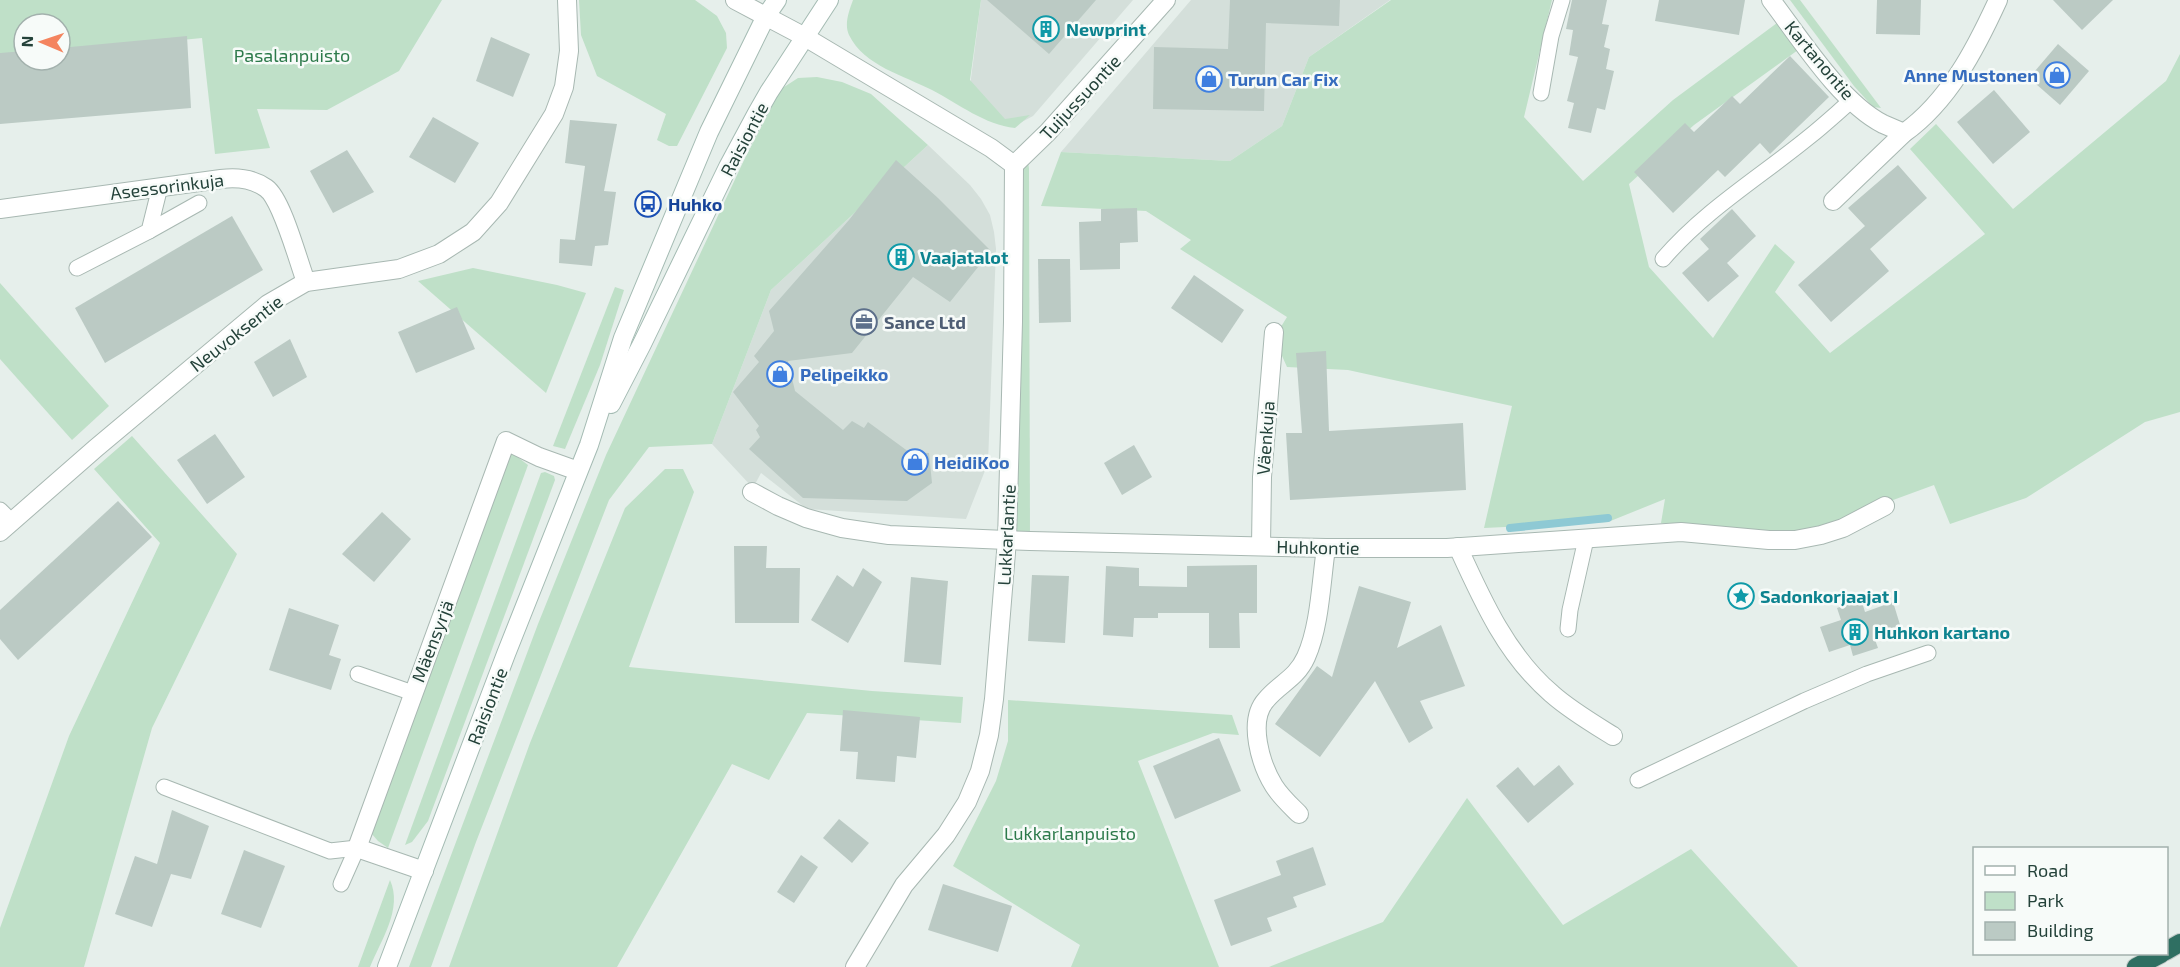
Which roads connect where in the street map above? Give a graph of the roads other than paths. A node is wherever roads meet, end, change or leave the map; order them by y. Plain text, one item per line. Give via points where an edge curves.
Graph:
1 (567, 0) edge
2 (735, 0) edge
3 (777, 0) edge
4 (829, 0) edge
5 (1166, 0) edge
6 (1562, 0) edge
7 (1771, 0) edge
8 (1998, 0) edge
9 (766, 16) junction
10 (804, 37) junction
11 (1541, 93) dead end
12 (1852, 100) junction
13 (1904, 133) junction
14 (1014, 165) junction
15 (160, 187) junction
16 (1833, 201) dead end
17 (199, 203) dead end
18 (0, 209) edge
19 (149, 231) junction
20 (1663, 259) dead end
21 (77, 268) dead end
22 (306, 282) junction
23 (1274, 332) dead end
24 (589, 445) junction
25 (578, 471) junction
26 (752, 492) dead end
27 (1885, 506) dead end
28 (4, 521) edge
29 (1586, 539) junction
30 (1007, 540) junction
31 (1261, 546) junction
32 (1458, 547) junction
33 (1326, 548) junction
34 (1568, 629) dead end
35 (1928, 653) dead end
36 (358, 674) dead end
37 (413, 693) junction
38 (1613, 736) dead end
39 (1638, 780) dead end
40 (164, 787) dead end
41 (1299, 814) dead end
42 (357, 848) junction
43 (424, 871) junction
44 (341, 884) dead end
45 (2159, 955) edge
46 (387, 967) edge
47 (855, 967) edge
48 (2136, 967) edge

1 - 22 street, Neuvoksentie via 569,51 564,87 554,114 500,203 473,232 439,254 399,269
2 - 9 street
3 - 9 street, Raisiontie
4 - 10 street, Raisiontie
5 - 14 street, Tuijussuontie
6 - 11 lane
7 - 12 street, Kartanontie
8 - 13 street via 1950,85
9 - 10 street
9 - 24 street, Raisiontie via 709,132 663,239 623,338
10 - 14 street via 992,148
10 - 24 street, Raisiontie via 728,167
12 - 13 street, Kartanontie via 1882,123
12 - 20 lane via 1745,184 1679,240
13 - 16 street
14 - 30 street, Lukkarlantie
15 - 18 street, Asessorinkuja
15 - 19 lane
15 - 22 street, Asessorinkuja via 238,177 268,189 278,205
17 - 19 lane
19 - 21 lane
22 - 28 street, Neuvoksentie via 268,304
23 - 31 street, Väenkuja via 1262,477
24 - 25 street, Raisiontie
25 - 37 street, Mäensyrjä via 506,441
25 - 43 street, Raisiontie
26 - 30 street, Huhkontie via 806,518 842,528 888,535
27 - 29 street, Huhkontie via 1843,528 1795,540 1681,532
29 - 32 street, Huhkontie
29 - 34 lane
30 - 31 street, Huhkontie
30 - 47 street, Lukkarlantie via 994,699 980,771 967,802 946,835 904,885
31 - 33 street, Huhkontie
32 - 33 street, Huhkontie
32 - 38 street via 1484,603 1525,667 1551,694
33 - 41 street via 1307,655 1290,681 1265,700 1257,714 1259,747 1274,785
35 - 39 lane via 1804,701
36 - 37 lane
37 - 42 street, Mäensyrjä
40 - 42 lane via 330,851
42 - 43 street
42 - 44 lane
43 - 46 street, Raisiontie
45 - 48 highway

